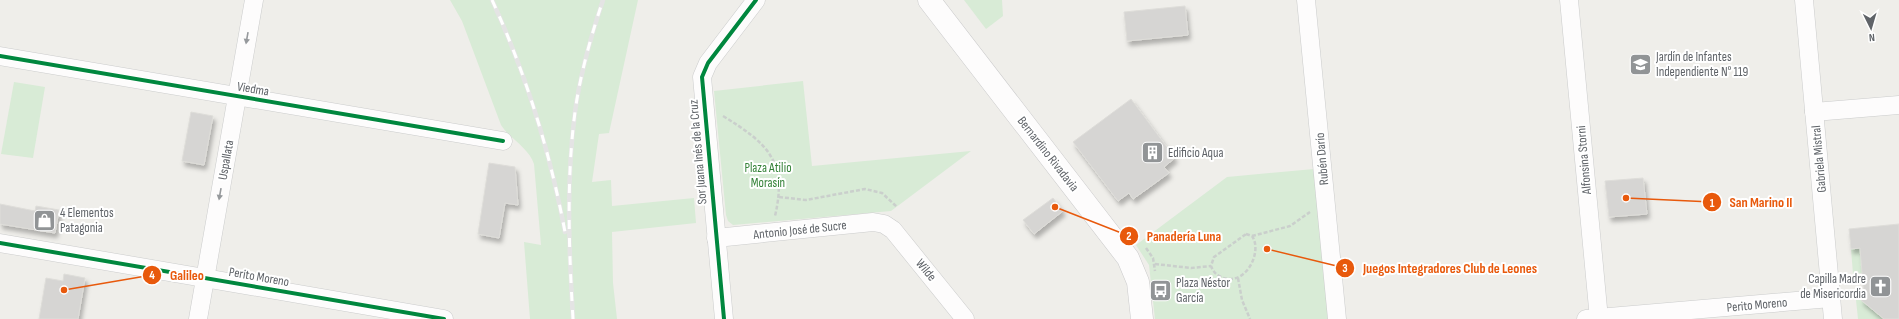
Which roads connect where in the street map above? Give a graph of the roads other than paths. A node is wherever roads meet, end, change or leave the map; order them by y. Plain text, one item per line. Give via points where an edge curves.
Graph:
1 (254, 0) edge
2 (756, 0) edge
3 (929, 0) edge
4 (1306, 0) edge
5 (1569, 0) edge
6 (1804, 0) edge
7 (0, 56) edge
8 (237, 96) junction
9 (1899, 105) edge
10 (1814, 112) junction
11 (503, 142) dead end
12 (887, 216) joint
13 (716, 238) junction
14 (0, 243) edge
15 (205, 278) junction
16 (1831, 298) junction
17 (198, 319) edge
18 (444, 319) edge
19 (724, 319) edge
20 (965, 319) edge
21 (1142, 319) edge
22 (1337, 319) edge
23 (1595, 319) edge
24 (1833, 319) edge

1 -> 8 street, Uspallata
2 - 13 street, Sor Juana Inés de la Cruz via 708,63 702,77
3 - 21 main road, Bernardino Rivadavia via 1128,258 1138,282
4 - 22 street, Rubén Darío
5 - 23 street, Alfonsina Storni
6 - 10 street, Gabriela Mistral
7 - 8 street, Viedma
8 - 11 street, Viedma
8 -> 15 street, Uspallata
9 - 10 street
10 - 16 street, Gabriela Mistral
12 - 13 street, Antonio José de Sucre via 870,223
12 - 20 street, Wilde via 893,230
13 - 19 street, Sor Juana Inés de la Cruz
14 - 15 street, Perito Moreno
15 - 17 street, Uspallata
15 - 18 street, Perito Moreno
16 - 23 street, Perito Moreno
16 - 24 street, Gabriela Mistral

